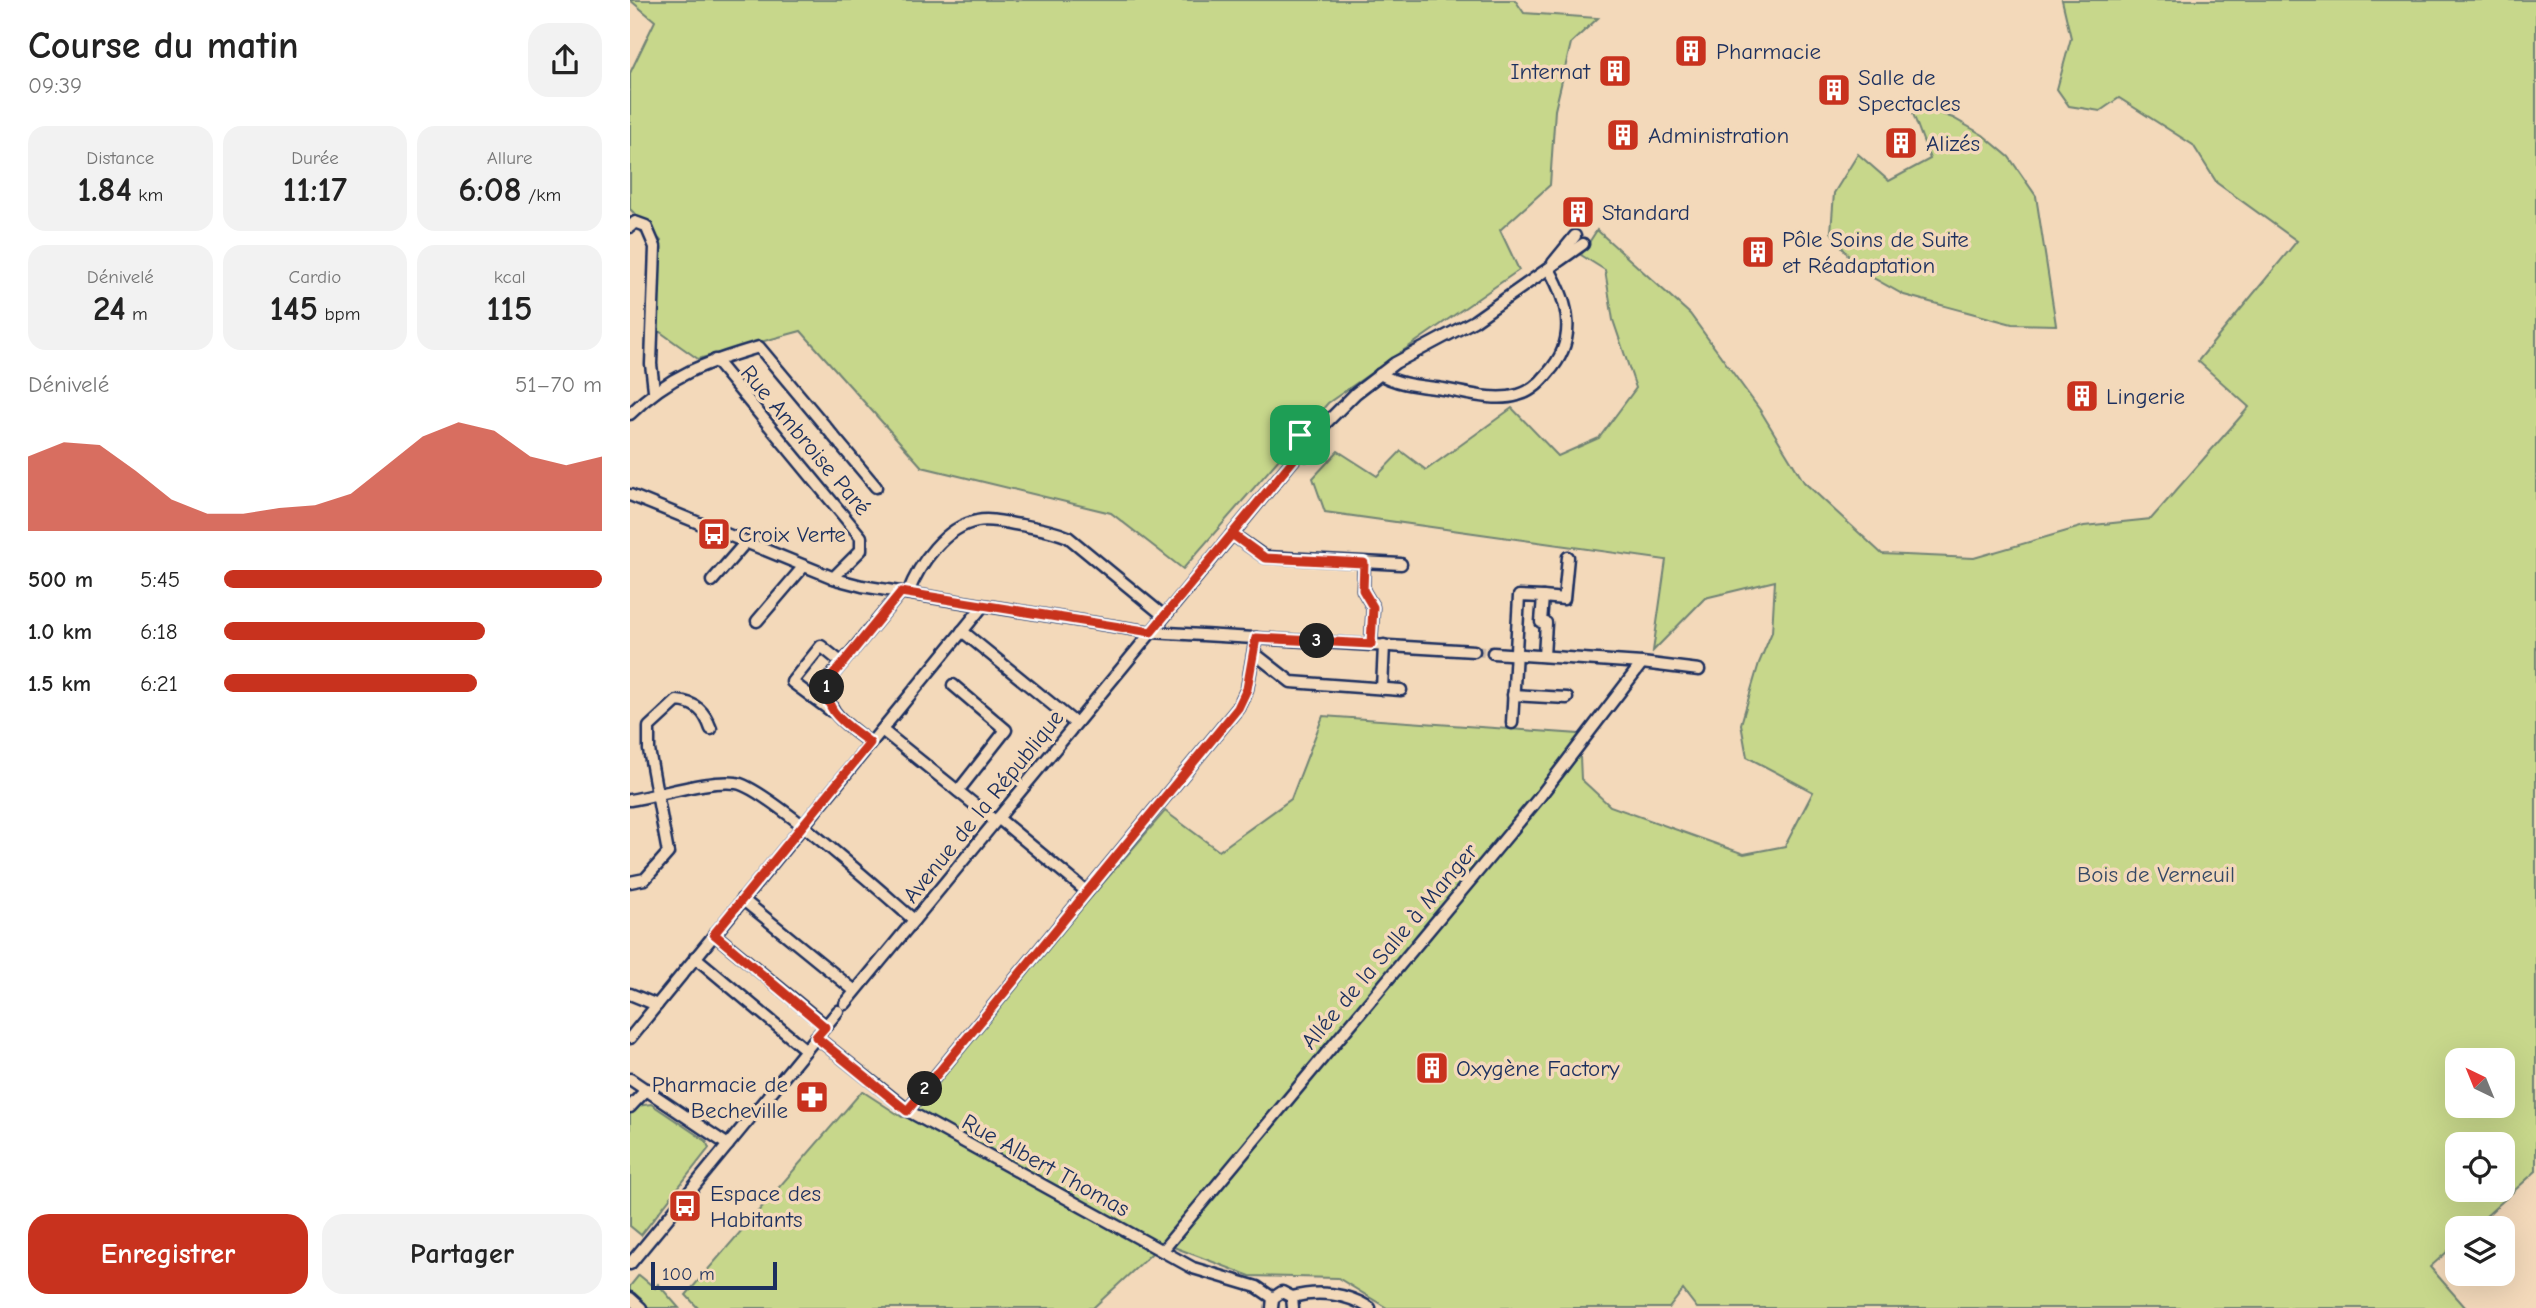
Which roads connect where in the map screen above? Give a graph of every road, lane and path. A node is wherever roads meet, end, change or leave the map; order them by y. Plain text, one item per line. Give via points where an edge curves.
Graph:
1 (630, 227) edge
2 (1579, 240) dead end
3 (1549, 269) junction
4 (715, 360) junction
5 (1380, 374) junction
6 (654, 390) junction
7 (630, 414) edge
8 (876, 487) dead end
9 (630, 495) edge
10 (1232, 534) junction
11 (745, 543) junction
12 (1568, 557) dead end
13 (1364, 563) junction
14 (1401, 564) dead end
15 (804, 566) junction
16 (833, 578) junction
17 (712, 581) dead end
18 (905, 592) junction
19 (1543, 597) junction
20 (982, 607) junction
21 (1164, 616) junction
22 (757, 621) dead end
23 (962, 631) junction
24 (1151, 632) junction
25 (1256, 638) junction
26 (1371, 644) junction
27 (1384, 645) junction
28 (1474, 651) tunnel mouth
29 (1254, 653) junction
30 (1493, 653) tunnel mouth
31 (1515, 654) junction
32 (1544, 656) junction
33 (842, 663) junction
34 (1642, 663) junction
35 (1699, 670) dead end
36 (953, 685) dead end
37 (1382, 689) junction
38 (1401, 690) dead end
39 (1513, 695) junction
40 (1567, 698) dead end
41 (831, 711) junction
42 (1075, 723) junction
43 (1512, 723) dead end
44 (711, 729) dead end
45 (882, 730) junction
46 (870, 743) junction
47 (958, 791) junction
48 (659, 796) junction
49 (630, 800) edge
50 (997, 819) junction
51 (802, 827) junction
52 (630, 882) edge
53 (1087, 892) junction
54 (742, 899) junction
55 (914, 920) junction
56 (714, 934) junction
57 (695, 957) junction
58 (855, 991) junction
59 (630, 994) edge
60 (657, 1005) junction
61 (825, 1027) junction
62 (816, 1037) junction
63 (630, 1038) edge
64 (806, 1050) junction
65 (630, 1079) edge
66 (647, 1089) junction
67 (630, 1107) edge
68 (907, 1111) junction
69 (728, 1145) junction
70 (1162, 1251) junction
71 (630, 1264) edge
72 (630, 1298) edge
73 (1272, 1303) edge
74 (1292, 1303) edge
75 (642, 1308) edge
76 (1370, 1308) edge

1 - 6 street via 635,222 646,226 655,247
2 - 3 street
3 - 5 street via 1474,321
3 - 5 street via 1563,294 1568,331 1560,357 1534,388 1499,398
4 - 6 street
4 - 8 street via 759,347
4 - 16 street, Rue Ambroise Paré via 861,537 861,550
5 - 10 street, Avenue de la République via 1312,437 1316,444 1313,452 1299,453
6 - 7 street
9 - 11 street
10 - 13 street via 1265,558
10 - 21 street, Avenue de la République
11 - 15 street
11 - 17 street
12 - 19 street via 1564,598
13 - 14 street
13 - 26 street via 1363,590 1373,607
15 - 16 street
15 - 22 street
16 - 18 street
18 - 20 street
18 - 21 street via 916,572 949,535 963,525 991,520 1068,537
18 - 33 street
19 - 31 street via 1519,596
19 - 32 street
20 - 23 street
20 - 24 street
21 - 24 street, Avenue de la République
23 - 42 street
23 - 45 street
24 - 25 street
24 - 42 street, Avenue de la République
25 - 26 street
25 - 29 street
26 - 27 street
27 - 28 street
27 - 37 street
29 - 37 street via 1291,682
29 - 53 street via 1238,708
30 - 31 street
31 - 32 street
31 - 39 street
32 - 34 street
33 - 41 street via 826,691
33 - 41 street via 821,646 792,682
34 - 35 street
34 - 70 street, Allée de la Salle à Manger via 1538,799
36 - 47 street via 1006,730
37 - 38 street
39 - 40 street
39 - 43 street
41 - 46 street
42 - 50 street, Avenue de la République
44 - 48 street via 707,715 690,702 677,701 649,727
45 - 46 street
45 - 47 street
46 - 51 street
47 - 50 street
48 - 49 street
48 - 51 street via 737,783 759,792
48 - 52 street via 668,853 645,879
50 - 53 street
50 - 55 street, Avenue de la République
51 - 54 street
51 - 55 street
53 - 68 street
54 - 56 street
54 - 58 street
55 - 58 street, Avenue de la République
56 - 57 street
56 - 61 street
57 - 60 street
57 - 64 street
58 - 61 street, Avenue de la République
59 - 60 street
60 - 63 street
61 - 62 street, Avenue de la République
62 - 64 street, Avenue de la République
62 - 68 street, Rue Albert Thomas
64 - 69 street, Avenue de la République
65 - 66 street
66 - 67 street
66 - 69 street
68 - 70 street, Rue Albert Thomas
69 - 71 street, Avenue de la République
70 - 73 street, Rue Albert Thomas via 1197,1269 1257,1287
72 - 75 street
73 - 74 street via 1282,1292
74 - 76 street via 1311,1292

